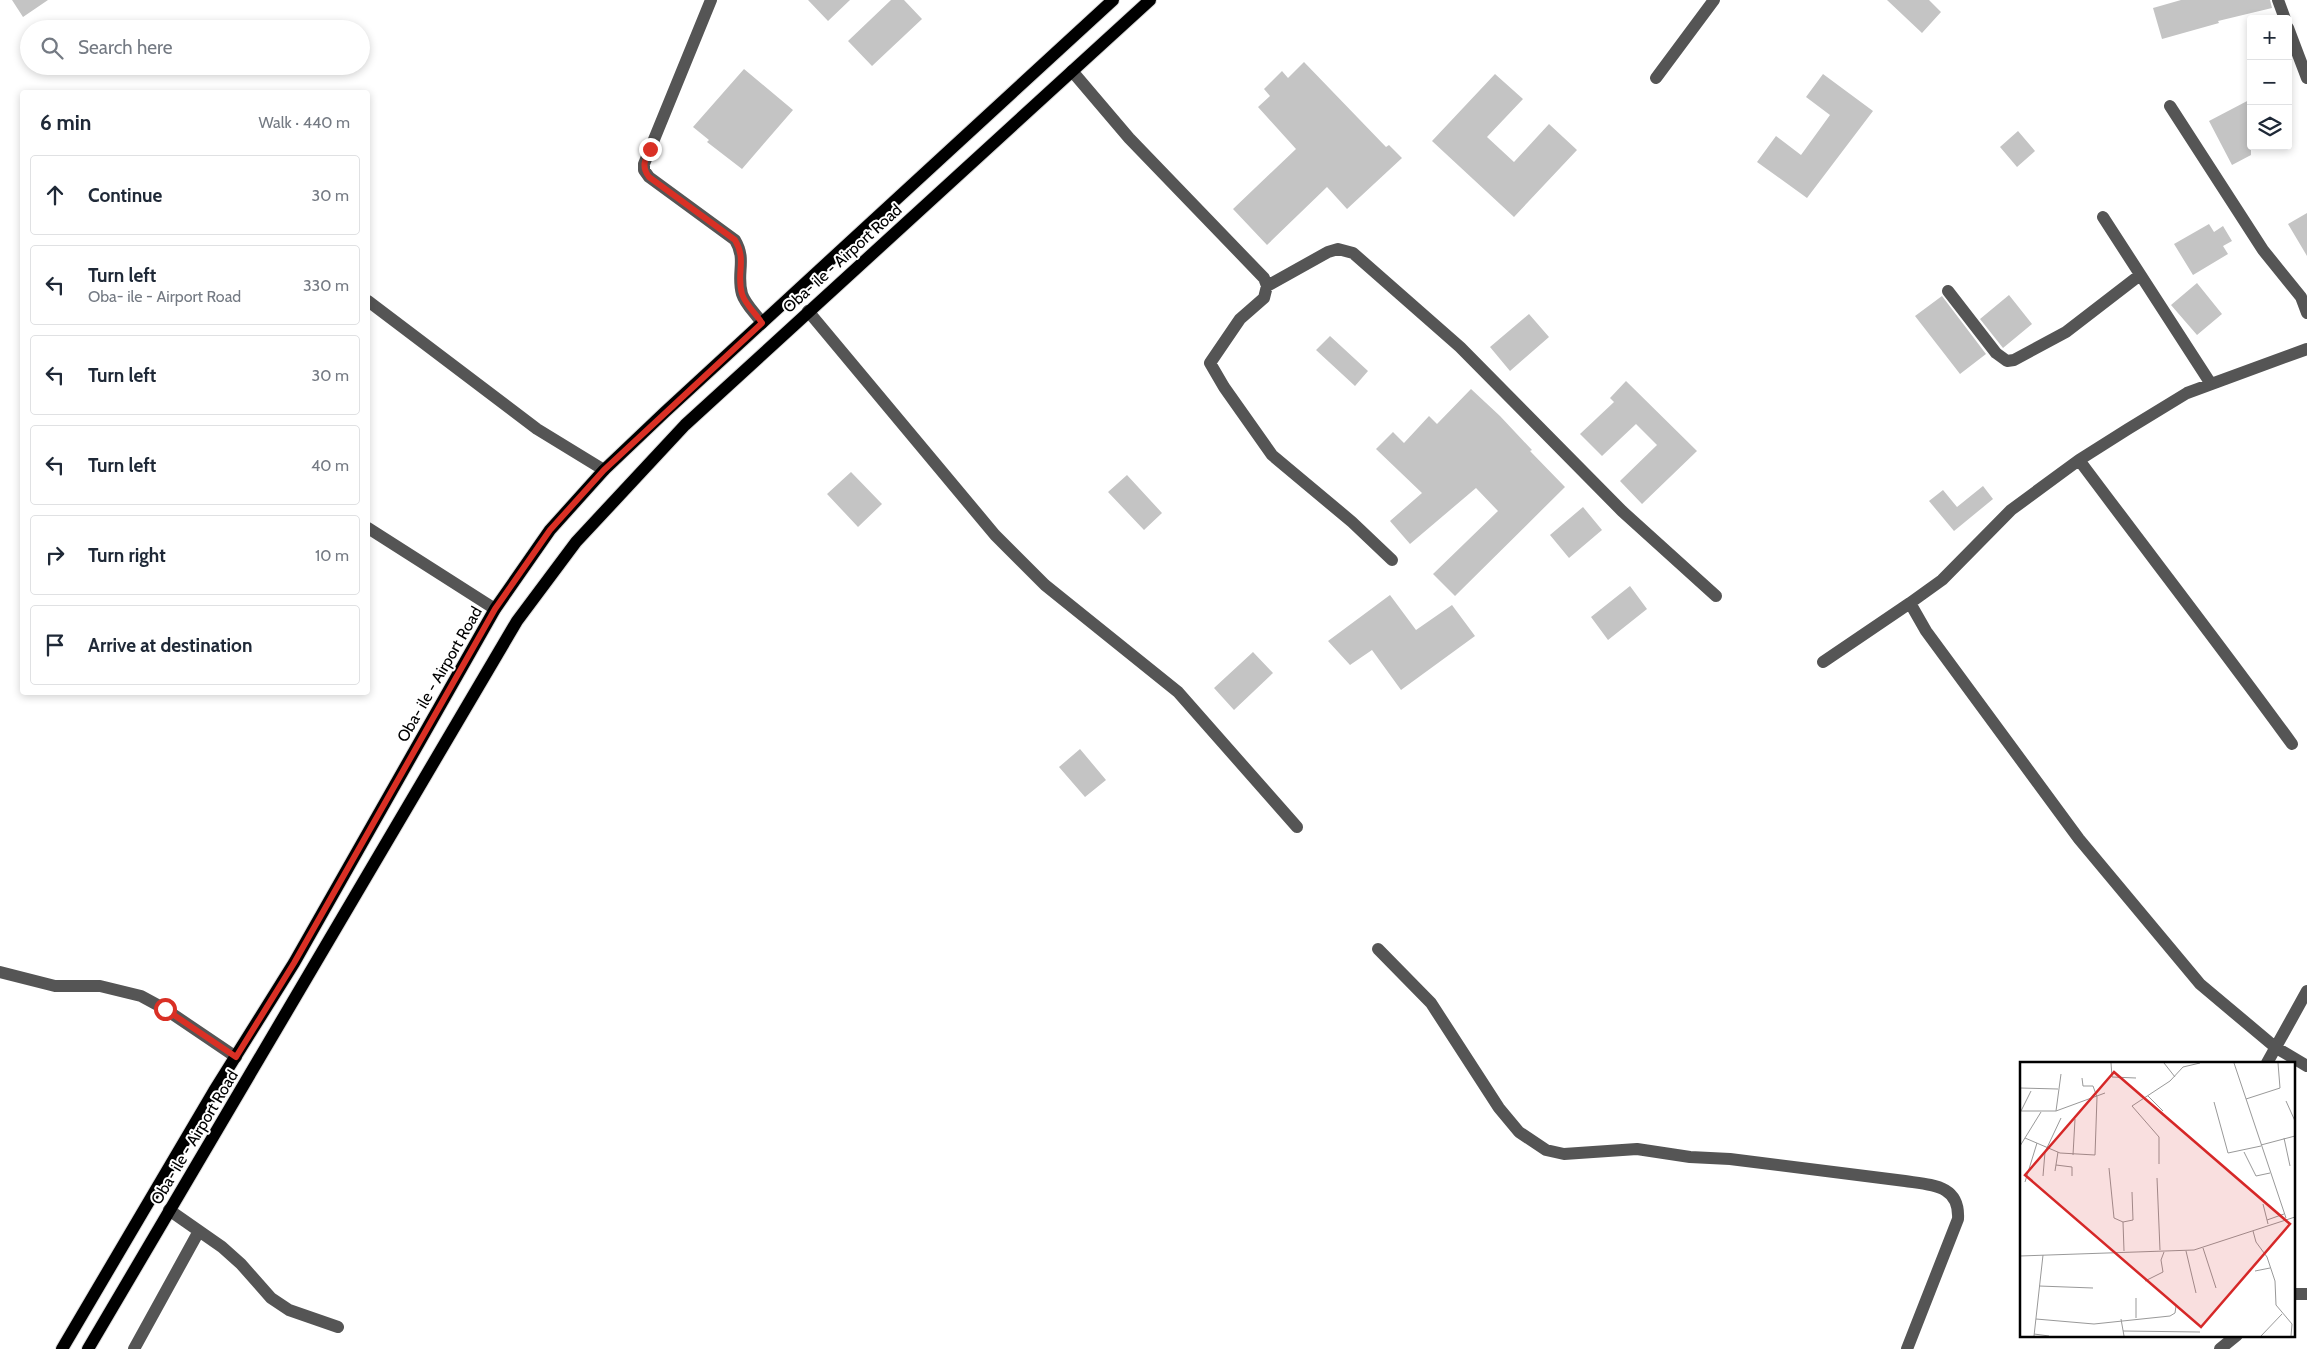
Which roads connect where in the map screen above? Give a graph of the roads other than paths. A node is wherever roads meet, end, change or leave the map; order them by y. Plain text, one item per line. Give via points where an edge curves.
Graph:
1 (710, 0) edge
2 (1113, 0) edge
3 (1150, 0) edge
4 (1714, 0) edge
5 (2278, 0) edge
6 (2284, 15) edge
7 (2292, 39) edge
8 (1072, 71) junction
9 (1656, 78) dead end
10 (2307, 78) edge
11 (2170, 106) dead end
12 (2103, 217) dead end
13 (2140, 275) junction
14 (1267, 286) junction
15 (1948, 291) dead end
16 (370, 303) edge
17 (808, 311) junction
18 (2307, 313) edge
19 (762, 323) junction
20 (2307, 349) edge
21 (2211, 384) junction
22 (2079, 460) junction
23 (604, 470) junction
24 (370, 529) edge
25 (1392, 560) dead end
26 (1716, 596) dead end
27 (1910, 603) junction
28 (495, 609) junction
29 (1823, 662) dead end
30 (2292, 744) dead end
31 (1297, 827) dead end
32 (1378, 949) dead end
33 (0, 972) edge
34 (2307, 991) edge
35 (2275, 1047) junction
36 (236, 1057) junction
37 (2268, 1062) edge
38 (2307, 1066) edge
39 (214, 1091) junction
40 (232, 1102) junction
41 (169, 1210) junction
42 (199, 1231) junction
43 (2294, 1294) edge
44 (2307, 1294) edge
45 (76, 1324) junction
46 (338, 1327) dead end
47 (2237, 1336) edge
48 (95, 1337) junction
49 (62, 1349) edge
50 (88, 1349) edge
51 (134, 1349) edge
52 (1906, 1349) edge
53 (2220, 1349) edge

1 - 19 street via 644,170 735,240 741,250 739,276 742,293
2 - 19 main road, Oba- ile - Airport Road
3 - 8 main road, Oba- ile - Airport Road
4 - 9 street
5 - 6 street
7 - 10 street
8 - 14 street via 1129,138 1264,278
8 - 17 main road, Oba- ile - Airport Road
11 - 18 street via 2263,250 2301,297
12 - 13 street
13 - 15 street via 2066,332 2007,361 1996,353
13 - 21 street
14 - 25 street via 1264,298 1240,318 1210,362 1272,455
14 - 26 street via 1328,252 1338,249 1353,254 1460,347 1622,512
16 - 23 street via 537,429
17 - 31 street via 995,534 1046,585 1178,692
17 - 40 main road, Oba- ile - Airport Road via 685,425 576,542 517,621
19 - 23 main road, Oba- ile - Airport Road
20 - 21 street
21 - 22 street via 2187,393
22 - 27 street via 2011,510 1942,580
22 - 30 street
23 - 28 main road, Oba- ile - Airport Road via 550,530
24 - 28 street
27 - 29 street
27 - 35 street via 1926,631 2079,839 2200,984
28 - 36 main road, Oba- ile - Airport Road via 294,963
32 - 52 street via 1431,1003 1499,1108 1519,1132 1546,1150 1564,1154 1647,1149 1943,1188 1954,1197 1959,1208 1958,1219
33 - 36 street via 55,986 100,986 141,996
34 - 35 street
35 - 37 street
35 - 38 street
36 - 39 main road, Oba- ile - Airport Road
39 - 40 main road
39 - 45 main road, Oba- ile - Airport Road
40 - 41 main road, Oba- ile - Airport Road
41 - 42 street
41 - 48 main road, Oba- ile - Airport Road
42 - 46 street via 241,1264 271,1298 289,1310
42 - 51 street
43 - 44 street
45 - 48 main road
45 - 49 main road, Oba- ile - Airport Road
47 - 53 street
48 - 50 main road, Oba- ile - Airport Road

